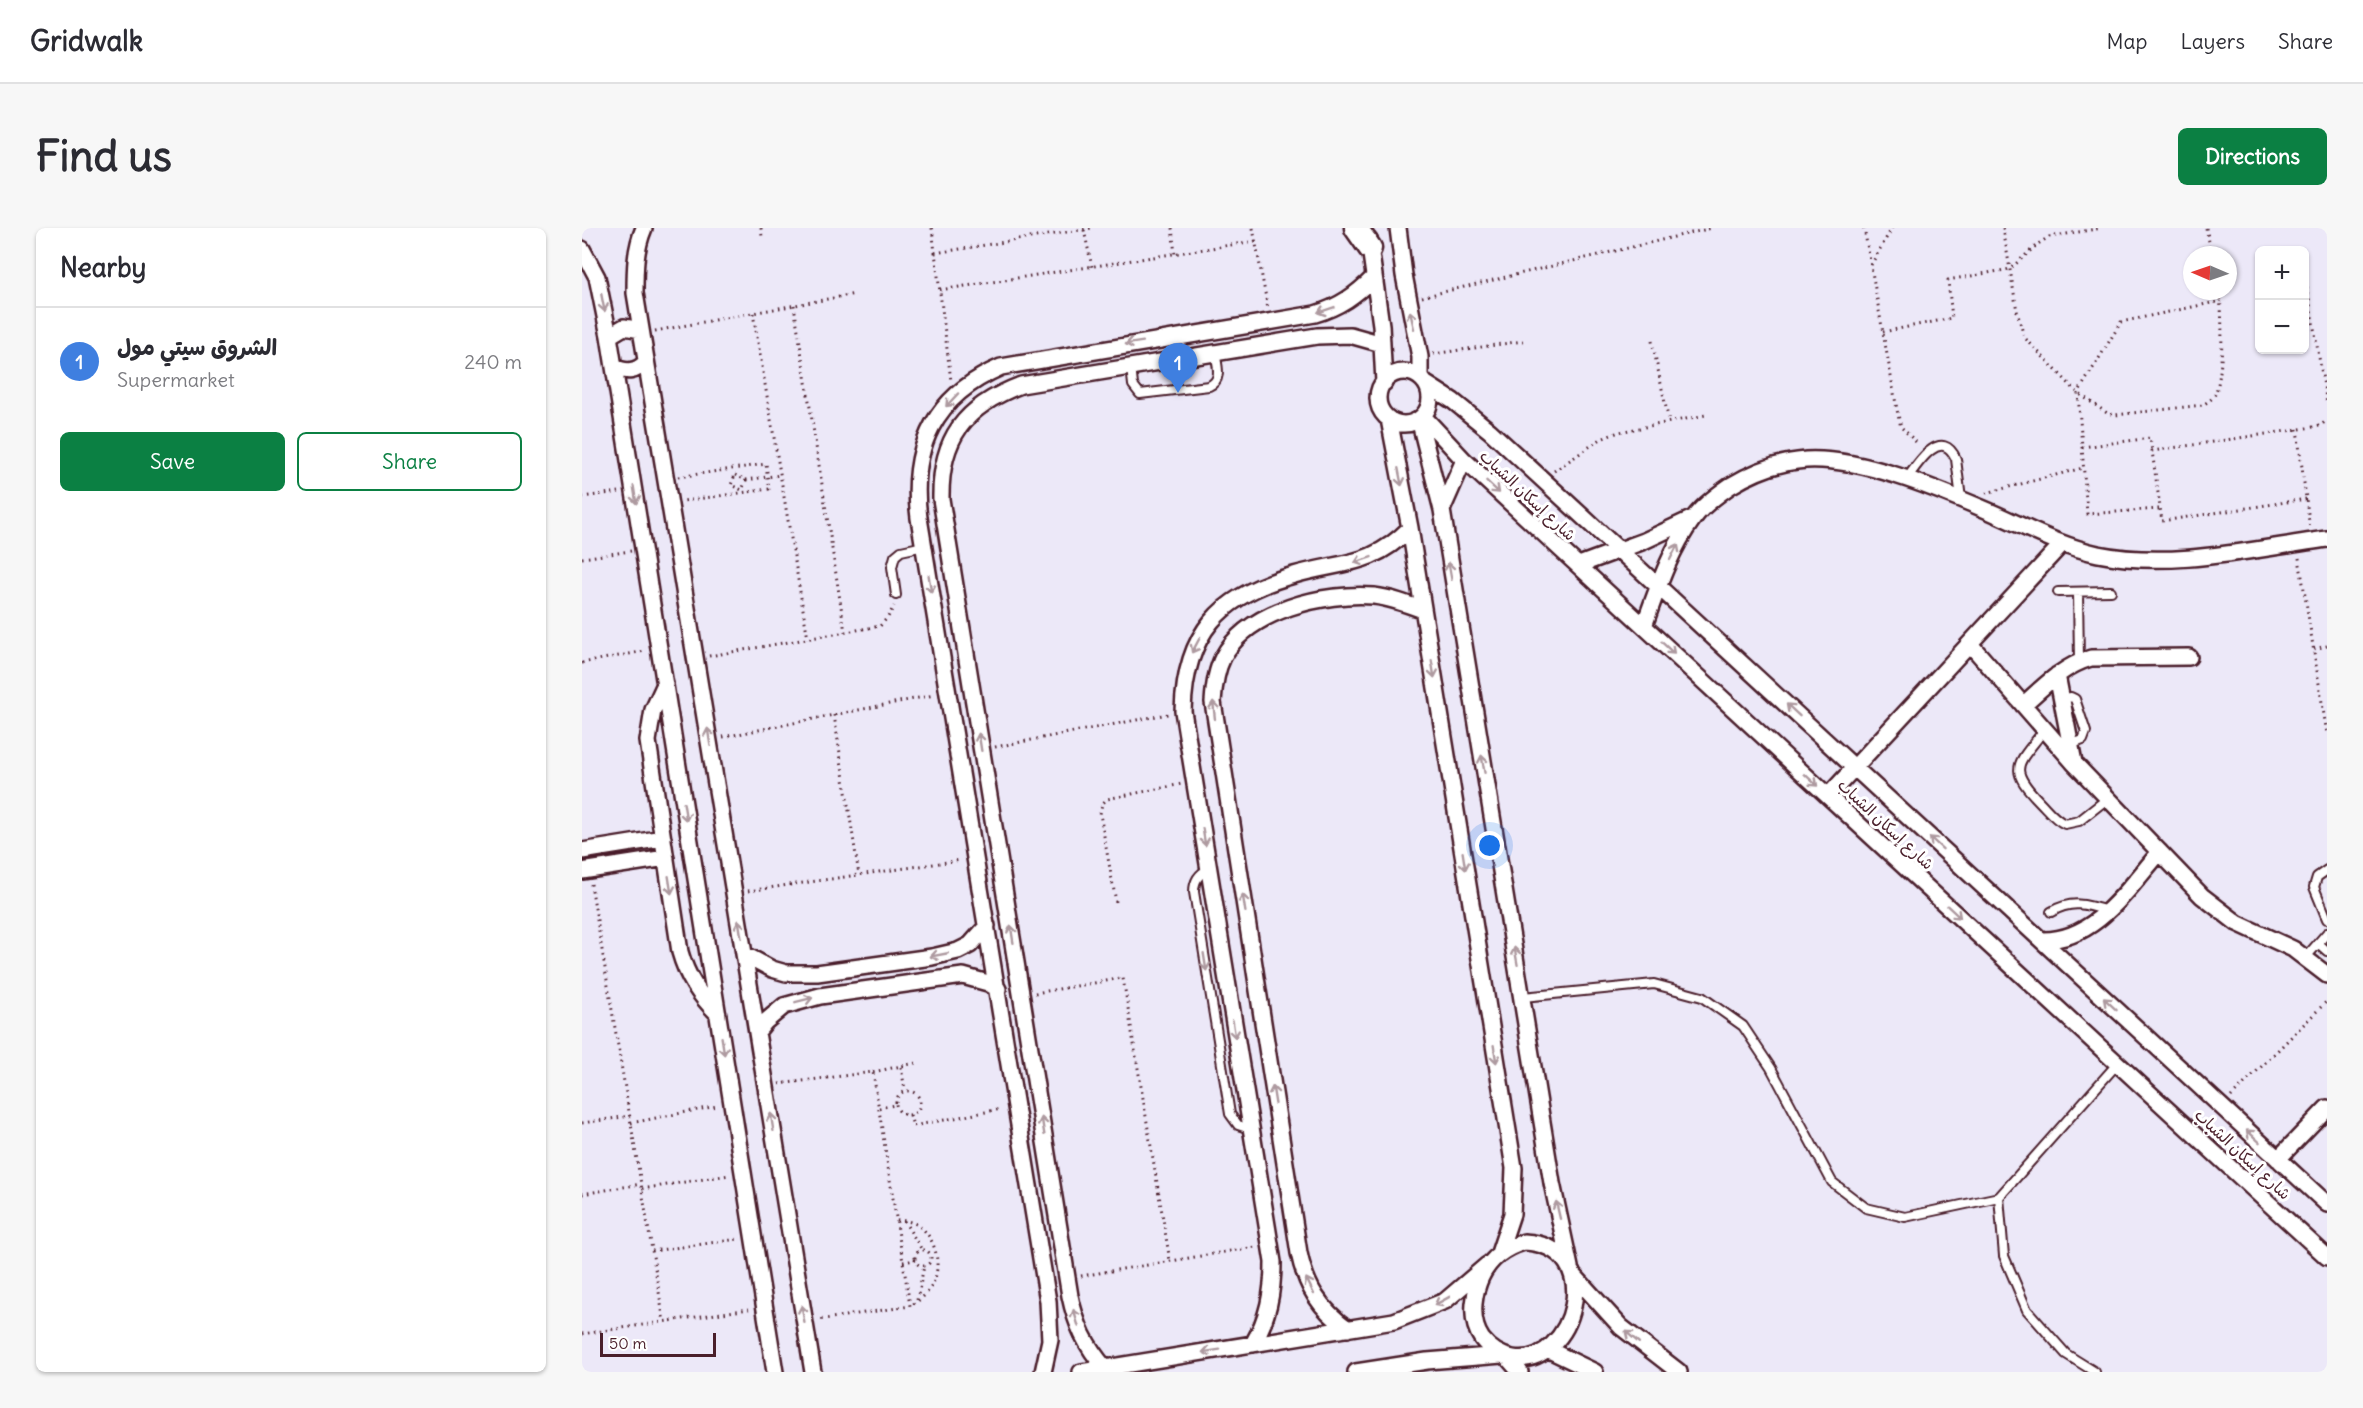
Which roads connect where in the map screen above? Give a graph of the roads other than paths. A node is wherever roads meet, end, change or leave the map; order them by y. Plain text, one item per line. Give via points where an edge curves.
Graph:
1 (644, 228) edge
2 (1356, 228) edge
3 (1398, 228) edge
4 (1369, 238) edge
5 (582, 249) edge
6 (1374, 278) junction
7 (642, 332) junction
8 (609, 336) junction
9 (1382, 344) junction
10 (1215, 352) junction
11 (646, 362) junction
12 (614, 367) junction
13 (1131, 367) junction
14 (1422, 380) junction
15 (1384, 383) junction
16 (1421, 418) junction
17 (1389, 419) junction
18 (1464, 460) junction
19 (1906, 480) junction
20 (1961, 499) junction
21 (1442, 510) junction
22 (1693, 518) junction
23 (1410, 528) junction
24 (2327, 539) edge
25 (2062, 544) junction
26 (924, 546) junction
27 (1620, 550) junction
28 (1578, 565) junction
29 (1659, 586) junction
30 (2111, 591) dead end
31 (2058, 592) dead end
32 (2078, 592) junction
33 (896, 595) road end
34 (1423, 610) junction
35 (1644, 626) junction
36 (1970, 644) junction
37 (2189, 657) dead end
38 (2079, 662) junction
39 (2057, 675) junction
40 (665, 684) junction
41 (2023, 705) junction
42 (2044, 730) junction
43 (2074, 763) junction
44 (1855, 767) junction
45 (1828, 796) junction
46 (2107, 798) junction
47 (663, 838) junction
48 (582, 851) edge
49 (2160, 852) junction
50 (666, 858) junction
51 (2327, 870) edge
52 (585, 871) edge
53 (2051, 912) dead end
54 (2107, 912) junction
55 (2327, 919) edge
56 (987, 926) junction
57 (2327, 933) edge
58 (2042, 940) junction
59 (2318, 943) junction
60 (2327, 951) edge
61 (744, 954) junction
62 (2306, 957) junction
63 (2327, 975) edge
64 (999, 989) junction
65 (1522, 997) junction
66 (718, 1014) junction
67 (757, 1032) junction
68 (2118, 1063) junction
69 (2327, 1108) edge
70 (2278, 1159) junction
71 (1999, 1197) junction
72 (2327, 1204) edge
73 (2325, 1250) edge
74 (1499, 1253) junction
75 (1487, 1265) junction
76 (1571, 1270) junction
77 (1348, 1329) junction
78 (1253, 1344) junction
79 (1545, 1350) junction
80 (1504, 1356) junction
81 (1105, 1368) junction
82 (775, 1372) edge
83 (813, 1372) edge
84 (1043, 1372) edge
85 (1081, 1372) edge
86 (1356, 1372) edge
87 (1520, 1372) edge
88 (1570, 1372) edge
89 (1595, 1372) edge
90 (1679, 1372) edge
91 (2095, 1372) edge

1 - 7 street via 634,266
2 - 4 street
14 -> 3 street
4 - 6 street
5 -> 8 street via 597,277
6 - 9 street
6 -> 26 street via 1332,309 1001,367 984,374 940,413 921,451 916,494
7 - 8 street via 624,327
7 - 11 street
8 - 12 street
9 - 10 street via 1333,334
9 - 15 street
10 - 13 street
10 - 13 lane via 1218,378 1209,386 1143,395 1134,389
11 - 12 street via 631,371
61 -> 11 street
12 -> 40 street
81 -> 13 street via 1081,1335 1074,1316 941,499 941,475 947,450 959,428 976,408 997,394 1021,385
14 - 15 street via 1404,372
14 - 16 street via 1430,398
14 - 27 street, شارع إسكان الشباب via 1467,412
15 - 17 street via 1380,406
16 - 17 street via 1404,424
16 - 18 street, شارع إسكان الشباب
16 - 21 street
17 -> 23 street
18 - 21 street
18 -> 28 street, شارع إسكان الشباب
19 - 20 street
19 - 20 lane via 1930,449 1941,446 1954,454
19 - 22 street via 1837,462 1806,460 1744,477
20 - 25 street
65 -> 21 street
22 - 27 street
29 -> 22 street
23 - 34 street
23 -> 78 street via 1375,555 1295,575 1240,596 1203,632 1184,681 1183,711 1273,1262 1272,1296
24 - 25 street via 2167,559 2098,554
25 - 36 street
26 - 33 lane via 895,555 892,563
26 -> 56 street
27 - 28 street
27 - 29 street, شارع إسكان الشباب
28 - 35 street, شارع إسكان الشباب
29 - 35 street
44 -> 29 street, شارع إسكان الشباب
30 - 32 lane
31 - 32 lane
32 - 38 lane
34 -> 74 street via 1514,1168 1512,1214
77 -> 34 street via 1320,1304 1301,1261 1213,702 1215,679 1237,638 1276,613 1328,597 1352,595 1400,601
35 -> 45 street, شارع إسكان الشباب
36 - 41 street
36 - 44 street
37 - 38 street via 2091,658
38 - 39 street
39 - 41 street
39 - 43 street
40 - 47 street via 653,710 648,741
40 -> 66 street
41 - 42 street
42 - 43 street
42 - 46 lane via 2021,761 2019,774 2024,786 2065,824 2079,821
43 - 46 street
44 - 45 street
58 -> 44 street, شارع إسكان الشباب
45 -> 68 street, شارع إسكان الشباب
46 - 49 street
47 - 48 street
47 - 50 street
49 - 54 street
49 - 62 street via 2219,911
50 - 52 street
50 -> 66 street via 685,970
51 - 55 lane via 2317,877 2314,886
53 - 54 lane via 2074,903
54 - 58 street via 2076,935 2058,941
56 -> 61 street via 970,945 958,951 817,973 779,971
56 - 64 street
57 - 59 lane
70 -> 58 street, شارع إسكان الشباب
59 - 60 lane
59 - 62 lane
61 - 67 street
62 - 63 street
67 -> 64 street via 784,1006 820,996 963,976
64 - 84 street via 1050,1321
65 - 71 lane via 1654,984 1702,997 1743,1026 1771,1068 1832,1182 1866,1208 1905,1217
76 -> 65 street via 1552,1183
66 -> 82 street
83 -> 67 street
68 - 71 lane
68 - 73 street, شارع إسكان الشباب
69 - 70 street
70 - 72 street, شارع إسكان الشباب
71 - 91 lane via 2004,1256 2027,1310 2066,1354
74 - 75 street
74 - 76 street via 1524,1242 1538,1242 1562,1256
75 -> 77 street via 1444,1302 1394,1321
75 - 80 street via 1475,1295 1475,1324 1485,1342
76 - 79 street via 1571,1316 1557,1340
90 -> 76 street via 1621,1326
77 - 78 street
78 -> 81 street
79 - 80 street via 1524,1359
79 - 88 street
79 - 89 street
80 - 86 street via 1427,1361
80 - 87 street
81 - 85 street

